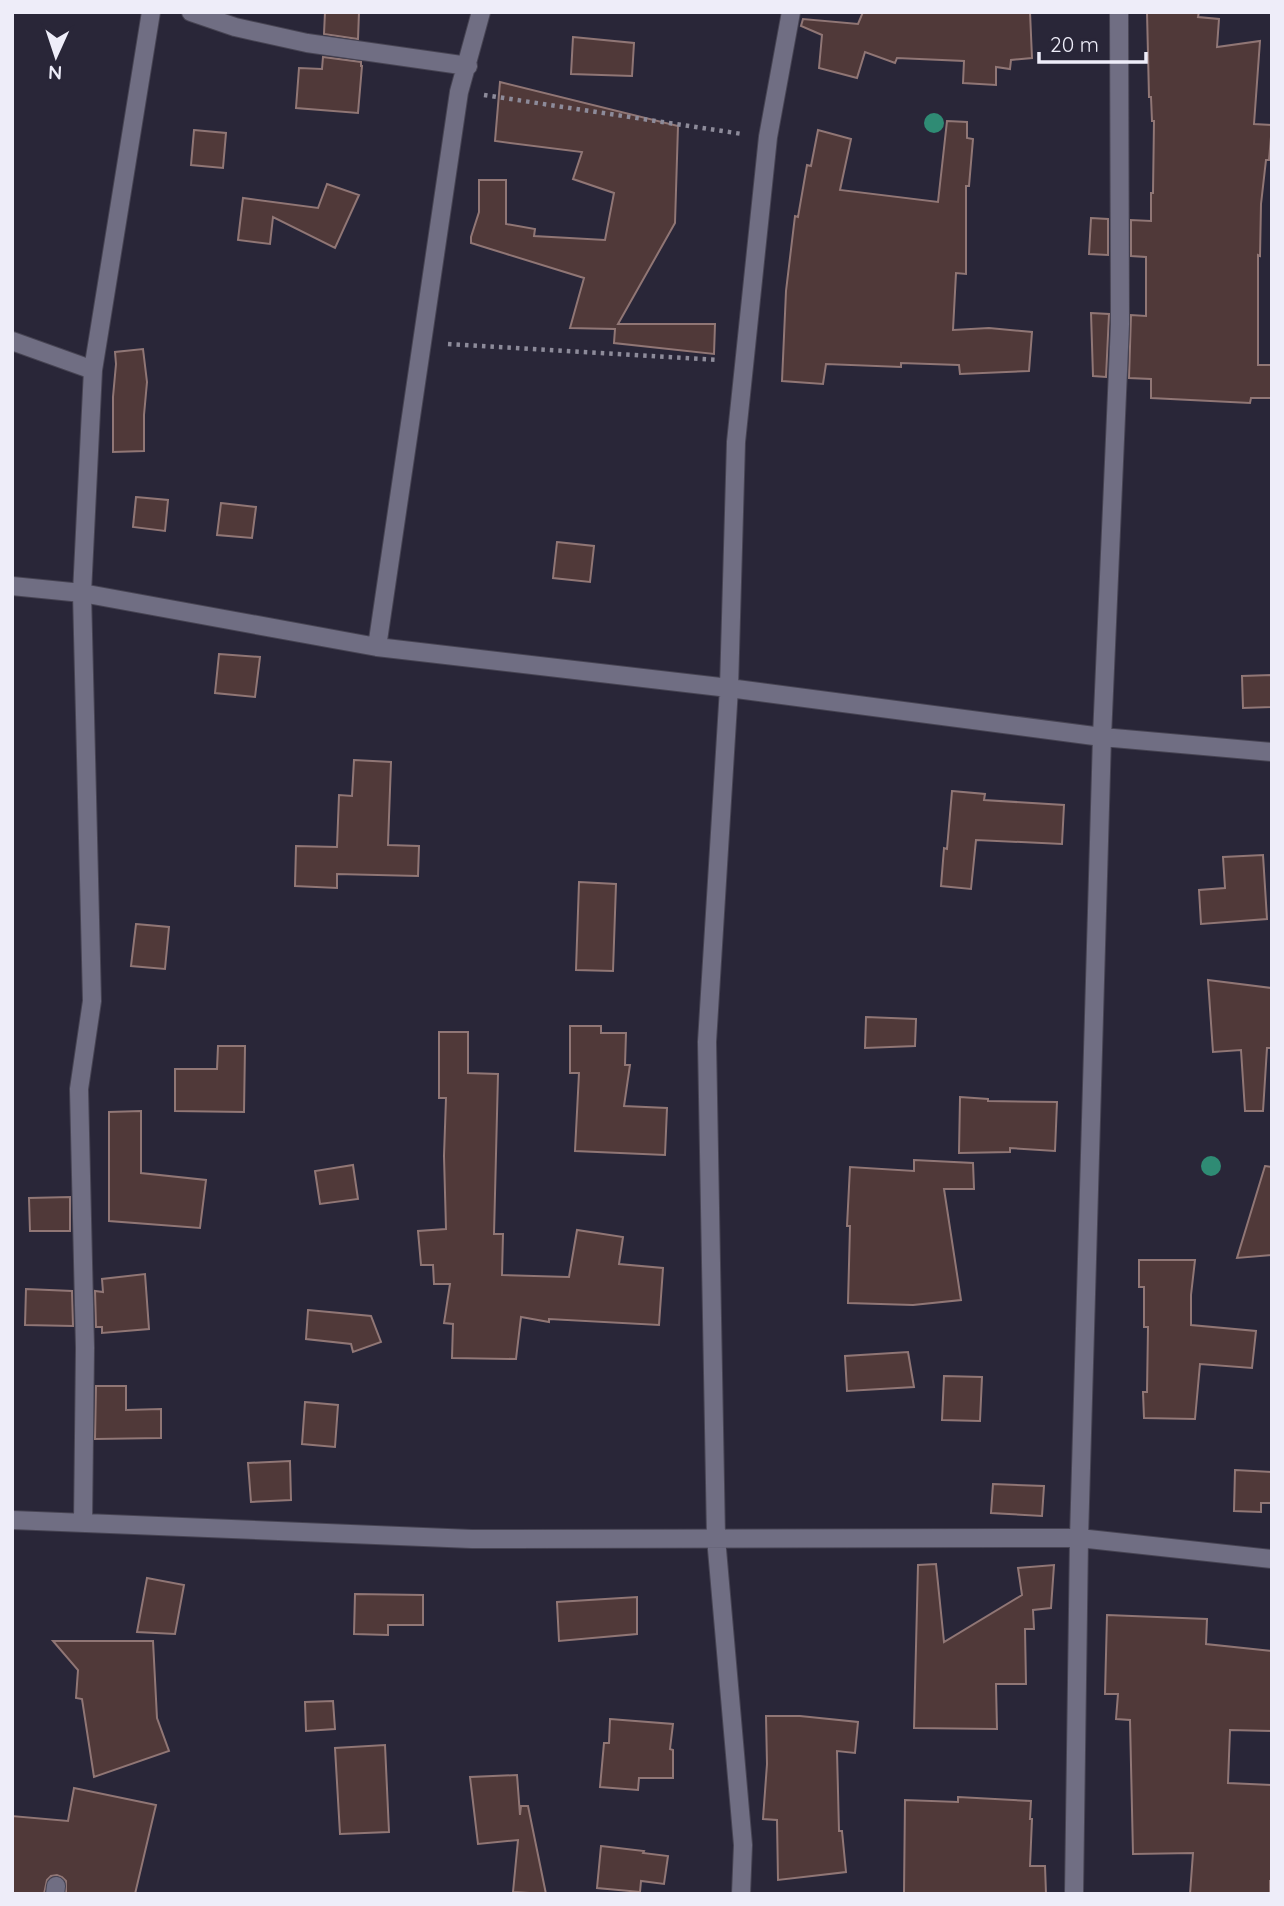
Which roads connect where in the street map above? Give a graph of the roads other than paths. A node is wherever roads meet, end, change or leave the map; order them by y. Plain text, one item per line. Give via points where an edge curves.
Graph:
1 (151, 12) edge
2 (191, 12) edge
3 (481, 12) edge
4 (791, 12) edge
5 (1119, 12) edge
6 (468, 66) junction
7 (12, 341) edge
8 (93, 370) junction
9 (12, 586) edge
10 (82, 593) junction
11 (377, 647) junction
12 (729, 688) junction
13 (1102, 737) junction
14 (1272, 752) edge
15 (12, 1520) edge
16 (83, 1523) junction
17 (716, 1538) junction
18 (1079, 1538) junction
19 (1272, 1559) edge
20 (741, 1894) edge
21 (1074, 1894) edge

1 - 8 street
2 - 6 street via 307,43
3 - 6 street
4 - 12 street via 768,137 736,442
5 - 13 street via 1121,324
6 - 11 street via 459,92
7 - 8 street
8 - 10 street
9 - 10 street
10 - 11 street
10 - 16 street via 92,1001 79,1089 85,1348
11 - 12 street
12 - 13 street
12 - 17 street via 707,1042
13 - 14 street
13 - 18 street
15 - 16 street
16 - 17 street via 472,1539
17 - 18 street
17 - 20 street via 743,1845
18 - 19 street
18 - 21 street

